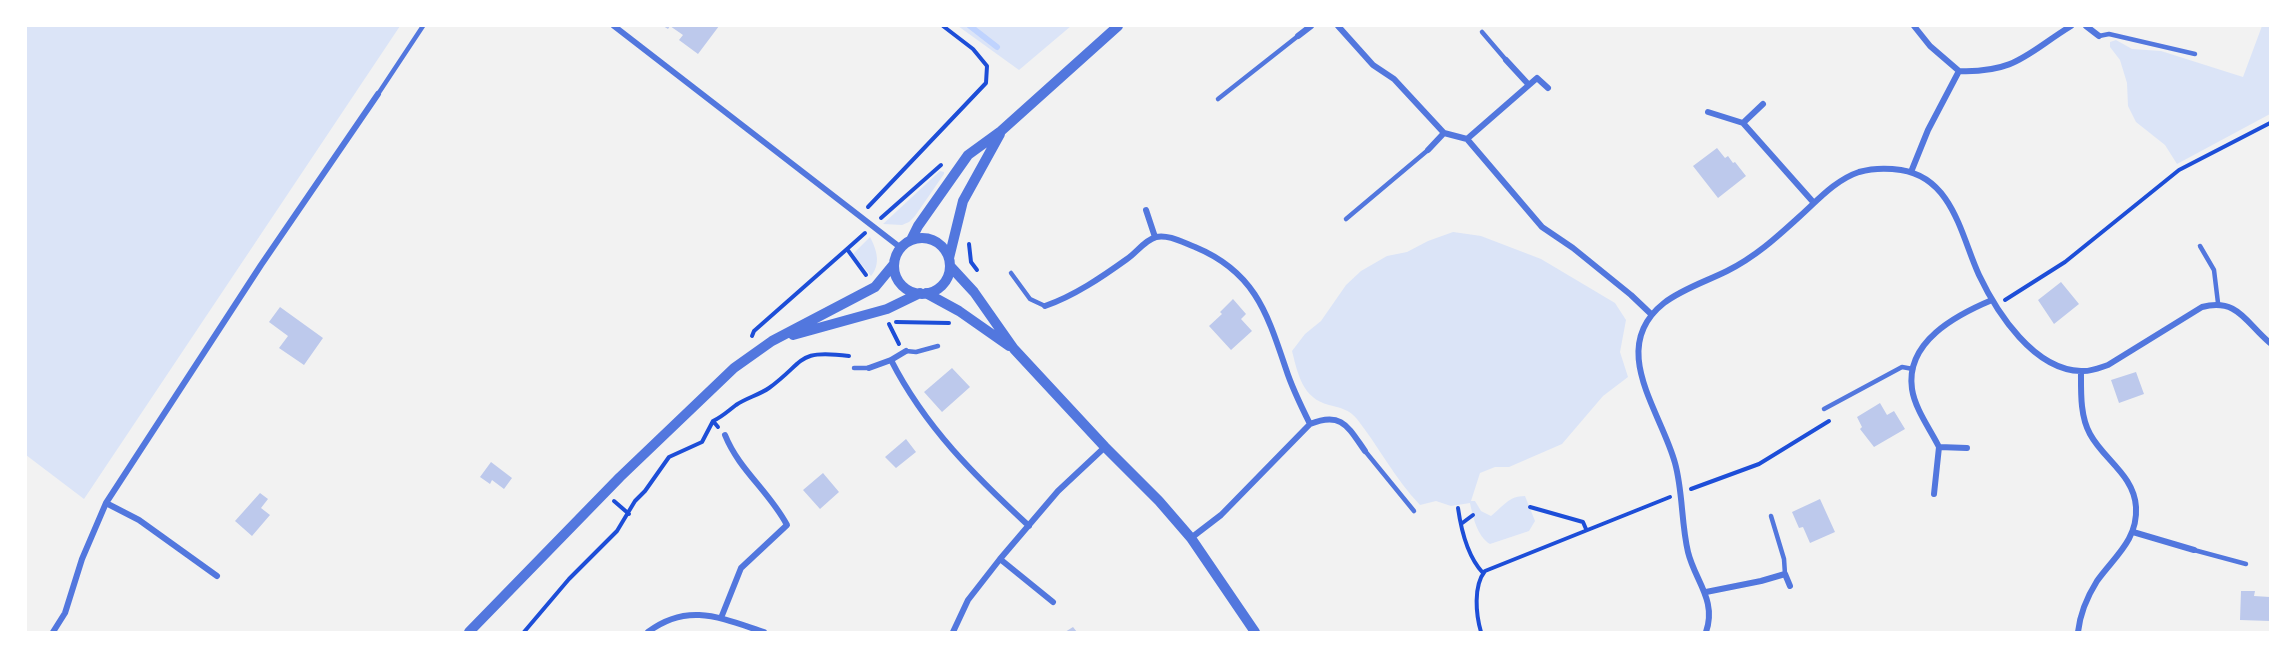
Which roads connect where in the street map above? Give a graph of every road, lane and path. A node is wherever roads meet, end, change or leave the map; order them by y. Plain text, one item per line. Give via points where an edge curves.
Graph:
1 (423, 26) edge
2 (614, 26) edge
3 (943, 26) edge
4 (1118, 26) edge
5 (1311, 26) edge
6 (1338, 26) edge
7 (1914, 26) edge
8 (2071, 26) edge
9 (2086, 26) edge
10 (1482, 32) dead end
11 (1298, 36) joint
12 (2099, 36) joint
13 (2195, 54) dead end
14 (1506, 60) joint
15 (1959, 70) junction
16 (1529, 85) junction
17 (1548, 88) dead end
18 (378, 94) joint
19 (1218, 99) dead end
20 (1763, 104) dead end
21 (1708, 112) dead end
22 (1743, 123) junction
23 (2271, 123) edge
24 (1002, 131) junction
25 (1444, 133) junction
26 (1467, 139) junction
27 (1428, 150) joint
28 (1911, 172) junction
29 (1814, 203) junction
30 (1146, 210) dead end
31 (859, 216) junction
32 (1346, 219) dead end
33 (1155, 237) junction
34 (911, 240) junction
35 (2200, 246) dead end
36 (901, 248) junction
37 (847, 249) dead end
38 (949, 262) junction
39 (894, 264) junction
40 (1011, 273) dead end
41 (923, 293) junction
42 (1994, 303) junction
43 (2218, 303) junction
44 (1045, 306) joint
45 (1652, 314) junction
46 (889, 322) dead end
47 (749, 341) dead end
48 (772, 341) junction
49 (2271, 343) edge
50 (938, 346) dead end
51 (1014, 349) junction
52 (906, 351) junction
53 (891, 360) junction
54 (854, 368) dead end
55 (870, 368) junction
56 (1913, 369) junction
57 (2081, 372) junction
58 (1824, 409) dead end
59 (1834, 418) dead end
60 (713, 421) junction
61 (1310, 424) junction
62 (725, 435) joint
63 (1105, 447) junction
64 (1939, 447) junction
65 (1967, 448) dead end
66 (1365, 451) joint
67 (1681, 493) junction
68 (1934, 494) dead end
69 (106, 503) junction
70 (1530, 507) dead end
71 (1458, 508) dead end
72 (1414, 511) dead end
73 (1473, 515) dead end
74 (1771, 516) dead end
75 (1461, 524) junction
76 (1029, 526) junction
77 (1586, 529) junction
78 (2133, 532) junction
79 (1191, 538) junction
80 (2194, 550) joint
81 (1000, 559) junction
82 (2246, 564) dead end
83 (1483, 573) junction
84 (1785, 574) junction
85 (218, 576) dead end
86 (1790, 586) dead end
87 (1706, 592) junction
88 (1053, 602) dead end
89 (721, 618) junction
90 (53, 633) edge
91 (469, 633) edge
92 (524, 633) edge
93 (648, 633) edge
94 (764, 633) edge
95 (953, 633) edge
96 (1255, 633) edge
97 (1481, 633) edge
98 (1706, 633) edge
99 (2078, 633) edge

1 - 18 lane
2 - 31 street
3 - 31 path via 974,48 987,66 986,83
4 - 24 street
5 - 11 street
6 - 25 street
7 - 15 street via 1930,46
8 - 15 street via 2013,64 1991,70
9 - 12 street
10 - 14 lane
11 - 19 lane
12 - 13 lane via 2109,34
14 - 16 street
15 - 28 street
16 - 17 street via 1537,78
16 - 26 street
18 - 69 street
20 - 22 street
21 - 22 street
22 - 29 street
23 - 42 path via 2179,170 2065,262
24 - 34 street via 968,155
24 - 38 street via 963,201
25 - 26 street
25 - 27 street
26 - 45 street via 1542,228 1573,248
27 - 32 lane
28 - 29 street via 1860,172 1844,179
28 - 42 street via 1932,184 1950,204
29 - 45 street via 1746,262 1666,301
30 - 33 street
31 - 36 street
33 - 44 street via 1062,300
33 - 61 street via 1167,237 1202,250 1246,281 1264,307
34 - 36 street
34 - 38 street via 928,238 937,242
35 - 43 lane via 2214,270
36 - 39 street
37 - 47 path via 754,331
38 - 41 street via 942,285
38 - 51 street
39 - 41 street via 905,288
39 - 48 street via 875,287
40 - 44 lane via 1030,299
41 - 48 street via 887,309
41 - 51 street via 949,304
42 - 56 street via 1953,319 1920,349
42 - 57 street via 2033,351 2056,366
43 - 49 street via 2237,311
43 - 57 street via 2202,307 2108,365
45 - 67 street via 1638,345 1639,369 1675,461
46 - 52 path via 897,342
48 - 91 street via 693,405
50 - 52 lane
51 - 63 street
52 - 53 street
53 - 55 street
53 - 76 street via 929,423 979,481
54 - 55 lane
55 - 60 path via 854,357 825,353 810,356 796,363 769,388
56 - 58 lane via 1902,367
56 - 64 street via 1916,402
57 - 78 street via 2086,425 2133,492
59 - 67 path via 1759,464
60 - 62 path
60 - 92 path via 702,442 669,457 617,531 569,579
61 - 66 street via 1330,418 1338,420 1347,425
61 - 79 street via 1221,515
62 - 89 street via 732,454 776,505 787,525 741,568
63 - 76 street via 1058,491
63 - 79 street
64 - 65 street
64 - 68 street
66 - 72 lane
67 - 77 path
67 - 87 street via 1688,552
69 - 85 street via 139,520
69 - 90 street via 65,613
70 - 77 path via 1583,522
71 - 75 path
73 - 75 path
74 - 84 lane via 1785,559
75 - 83 path via 1474,562
76 - 81 street
77 - 83 path
78 - 80 street
78 - 99 street via 2089,595
79 - 96 street
80 - 82 lane
81 - 88 street
81 - 95 street via 968,600
83 - 97 path via 1477,603
84 - 86 street
84 - 87 street
87 - 98 street via 1710,618
89 - 93 street via 674,616
89 - 94 street

